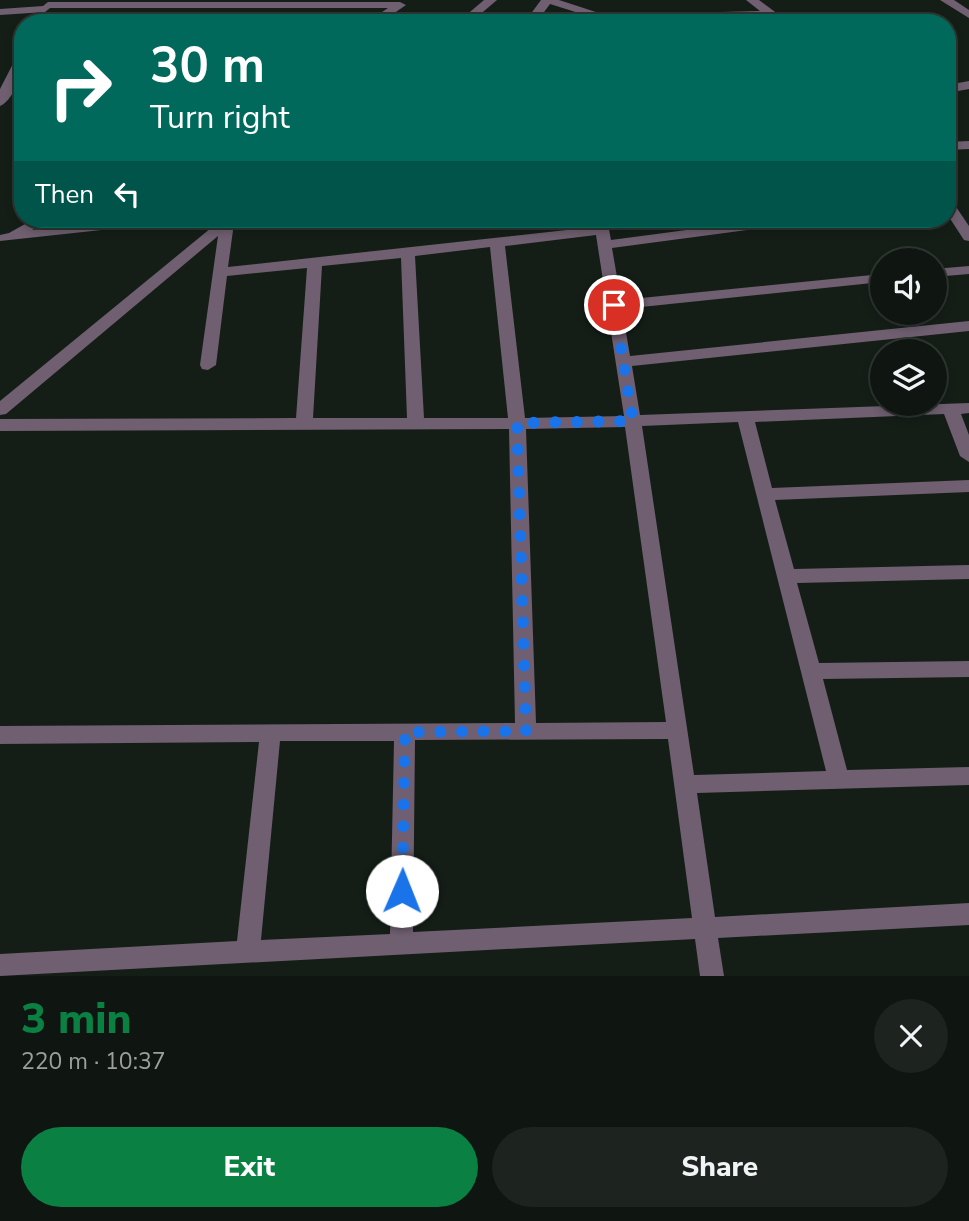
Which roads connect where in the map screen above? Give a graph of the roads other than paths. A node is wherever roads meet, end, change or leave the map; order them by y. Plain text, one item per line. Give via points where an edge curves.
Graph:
1 (491, 0) edge
2 (547, 0) edge
3 (752, 0) edge
4 (946, 0) edge
5 (404, 3) edge
6 (48, 5) edge
7 (0, 12) edge
8 (386, 14) edge
9 (474, 14) edge
10 (591, 14) edge
11 (773, 14) edge
12 (969, 15) edge
13 (12, 74) edge
14 (0, 102) edge
15 (956, 218) edge
16 (25, 228) edge
17 (92, 228) edge
18 (218, 228) edge
19 (227, 228) edge
20 (652, 228) edge
21 (602, 231) edge
22 (969, 237) edge
23 (2, 239) edge
24 (497, 242) junction
25 (408, 253) junction
26 (315, 263) junction
27 (969, 270) edge
28 (220, 272) junction
29 (947, 272) edge
30 (870, 279) edge
31 (614, 305) junction
32 (969, 326) edge
33 (623, 362) junction
34 (208, 365) dead end
35 (950, 408) junction
36 (969, 408) edge
37 (0, 410) edge
38 (745, 417) junction
39 (633, 421) junction
40 (517, 423) junction
41 (304, 424) junction
42 (416, 424) junction
43 (0, 425) edge
44 (969, 456) edge
45 (969, 486) edge
46 (765, 494) junction
47 (969, 572) edge
48 (786, 576) junction
49 (969, 669) edge
50 (810, 671) junction
51 (677, 730) junction
52 (526, 731) junction
53 (405, 732) junction
54 (270, 733) junction
55 (0, 736) edge
56 (969, 776) edge
57 (839, 780) junction
58 (685, 784) junction
59 (969, 914) edge
60 (705, 929) junction
61 (401, 945) junction
62 (248, 952) junction
63 (0, 965) edge
64 (712, 976) edge

1 - 9 street
2 - 10 street
3 - 11 street
4 - 12 street
5 - 6 street
5 - 8 street
6 - 7 street
13 - 14 street
15 - 22 street
16 - 23 street
17 - 23 street
18 - 37 street
19 - 28 street
20 - 21 street
21 - 24 street
21 - 31 street
24 - 25 street
24 - 40 street
25 - 26 street
25 - 42 street
26 - 28 street
26 - 41 street
27 - 29 street
28 - 34 street
30 - 31 street
31 - 33 street
32 - 33 street
33 - 39 street
35 - 36 street
35 - 38 street
35 - 44 street
38 - 39 street
38 - 46 street
39 - 40 street
39 - 51 street
40 - 42 street
40 - 52 street
41 - 42 street
41 - 43 street
45 - 46 street
46 - 48 street
47 - 48 street
48 - 50 street
49 - 50 street
50 - 57 street
51 - 52 street
51 - 58 street
52 - 53 street
53 - 54 street
53 - 61 street
54 - 55 street
54 - 62 street
56 - 57 street
57 - 58 street
58 - 60 street
59 - 60 street
60 - 61 street
60 - 64 street
61 - 62 street
62 - 63 street

